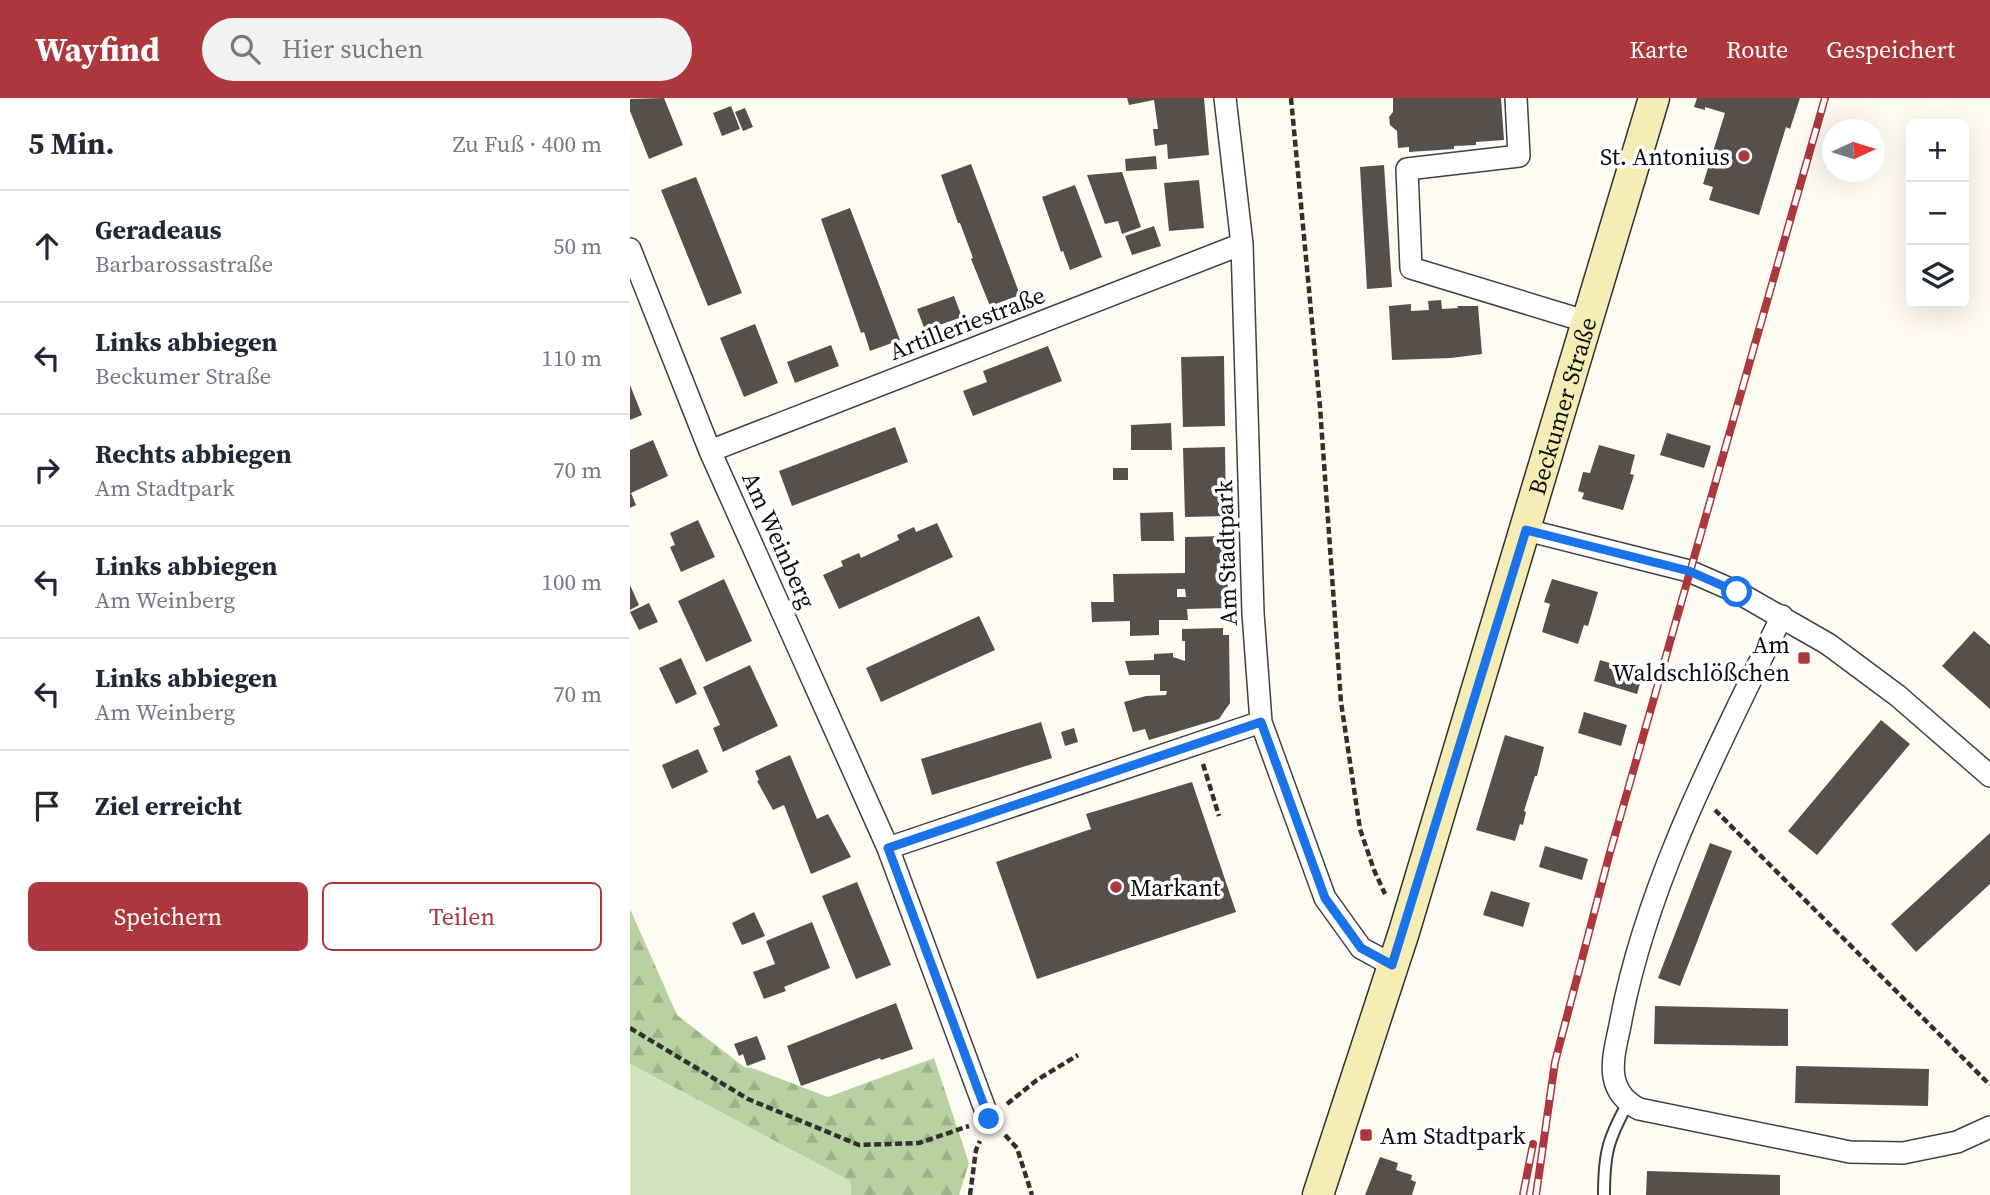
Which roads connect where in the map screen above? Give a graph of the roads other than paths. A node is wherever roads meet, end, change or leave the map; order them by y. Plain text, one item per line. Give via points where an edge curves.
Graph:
1 (1225, 98) edge
2 (1516, 98) edge
3 (1654, 98) edge
4 (1242, 244) junction
5 (630, 248) edge
6 (1588, 322) junction
7 (710, 451) junction
8 (1526, 530) junction
9 (1782, 616) junction
10 (1261, 722) junction
11 (1990, 776) edge
12 (888, 848) junction
13 (1392, 965) junction
14 (1628, 1103) junction
15 (989, 1119) road end
16 (1990, 1127) edge
17 (1318, 1195) edge
18 (1604, 1195) edge

1 - 4 street, Am Stadtpark
2 - 6 street via 1520,156 1407,169 1411,268
3 - 6 main road, Beckumer Straße
4 - 7 street, Artilleriestraße
4 - 10 street, Am Stadtpark via 1253,613
5 - 7 street, Am Weinberg
6 - 8 main road, Beckumer Straße
7 - 12 street, Am Weinberg
8 - 9 street via 1689,571
8 - 13 main road, Beckumer Straße
9 - 11 street via 1898,696
9 - 14 street via 1697,792 1630,973 1613,1064 1618,1091
10 - 12 street
10 - 13 street, Am Stadtpark via 1325,898 1361,948
12 - 15 street, Am Weinberg
13 - 17 main road, Beckumer Straße
14 - 16 street via 1850,1152 1903,1153 1957,1142
14 - 18 lane via 1612,1132 1604,1163

